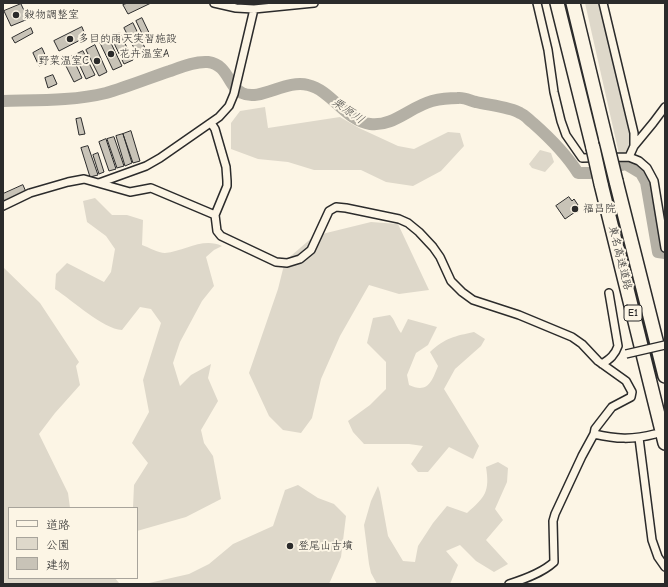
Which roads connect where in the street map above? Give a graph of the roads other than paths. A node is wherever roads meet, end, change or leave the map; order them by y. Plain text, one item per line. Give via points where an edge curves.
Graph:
1 (214, 3) edge
2 (314, 3) edge
3 (537, 3) edge
4 (558, 3) edge
5 (573, 3) edge
6 (603, 3) edge
7 (254, 9) junction
8 (665, 107) edge
9 (211, 123) junction
10 (634, 146) junction
11 (629, 157) junction
12 (99, 183) junction
13 (661, 200) edge
14 (3, 206) edge
15 (215, 215) junction
16 (665, 248) edge
17 (609, 293) dead end
18 (665, 345) edge
19 (611, 358) junction
20 (602, 364) junction
21 (665, 376) edge
22 (594, 434) junction
23 (655, 434) dead end
24 (639, 438) junction
25 (665, 443) edge
26 (665, 567) edge
27 (509, 584) edge

1 - 7 street
2 - 7 street
3 - 11 street via 554,92 563,128 571,142 582,158
4 - 25 highway, 東名高速道路 / E1, bridge
5 - 21 highway, 東名高速道路 / E1, bridge
6 - 10 street via 634,133
7 - 9 street via 234,94 224,113
8 - 10 street
9 - 12 street via 146,166
9 - 15 street via 226,167 227,180
10 - 11 street
11 - 13 street via 643,164 651,174
12 - 14 street via 84,179 68,182 30,193
12 - 15 street via 130,192 150,188
13 - 16 street
15 - 20 street via 217,231 221,236 282,263 300,259 311,250 327,215 336,207 402,221 416,229 433,247 451,281 473,300 560,332 582,344
17 - 19 street via 618,346
18 - 19 street, bridge
19 - 20 street
20 - 22 street via 626,381 632,392 631,397 612,408 595,429
22 - 24 street via 614,438
22 - 27 street via 555,514 554,562 527,578
23 - 24 street
24 - 26 street via 652,540

